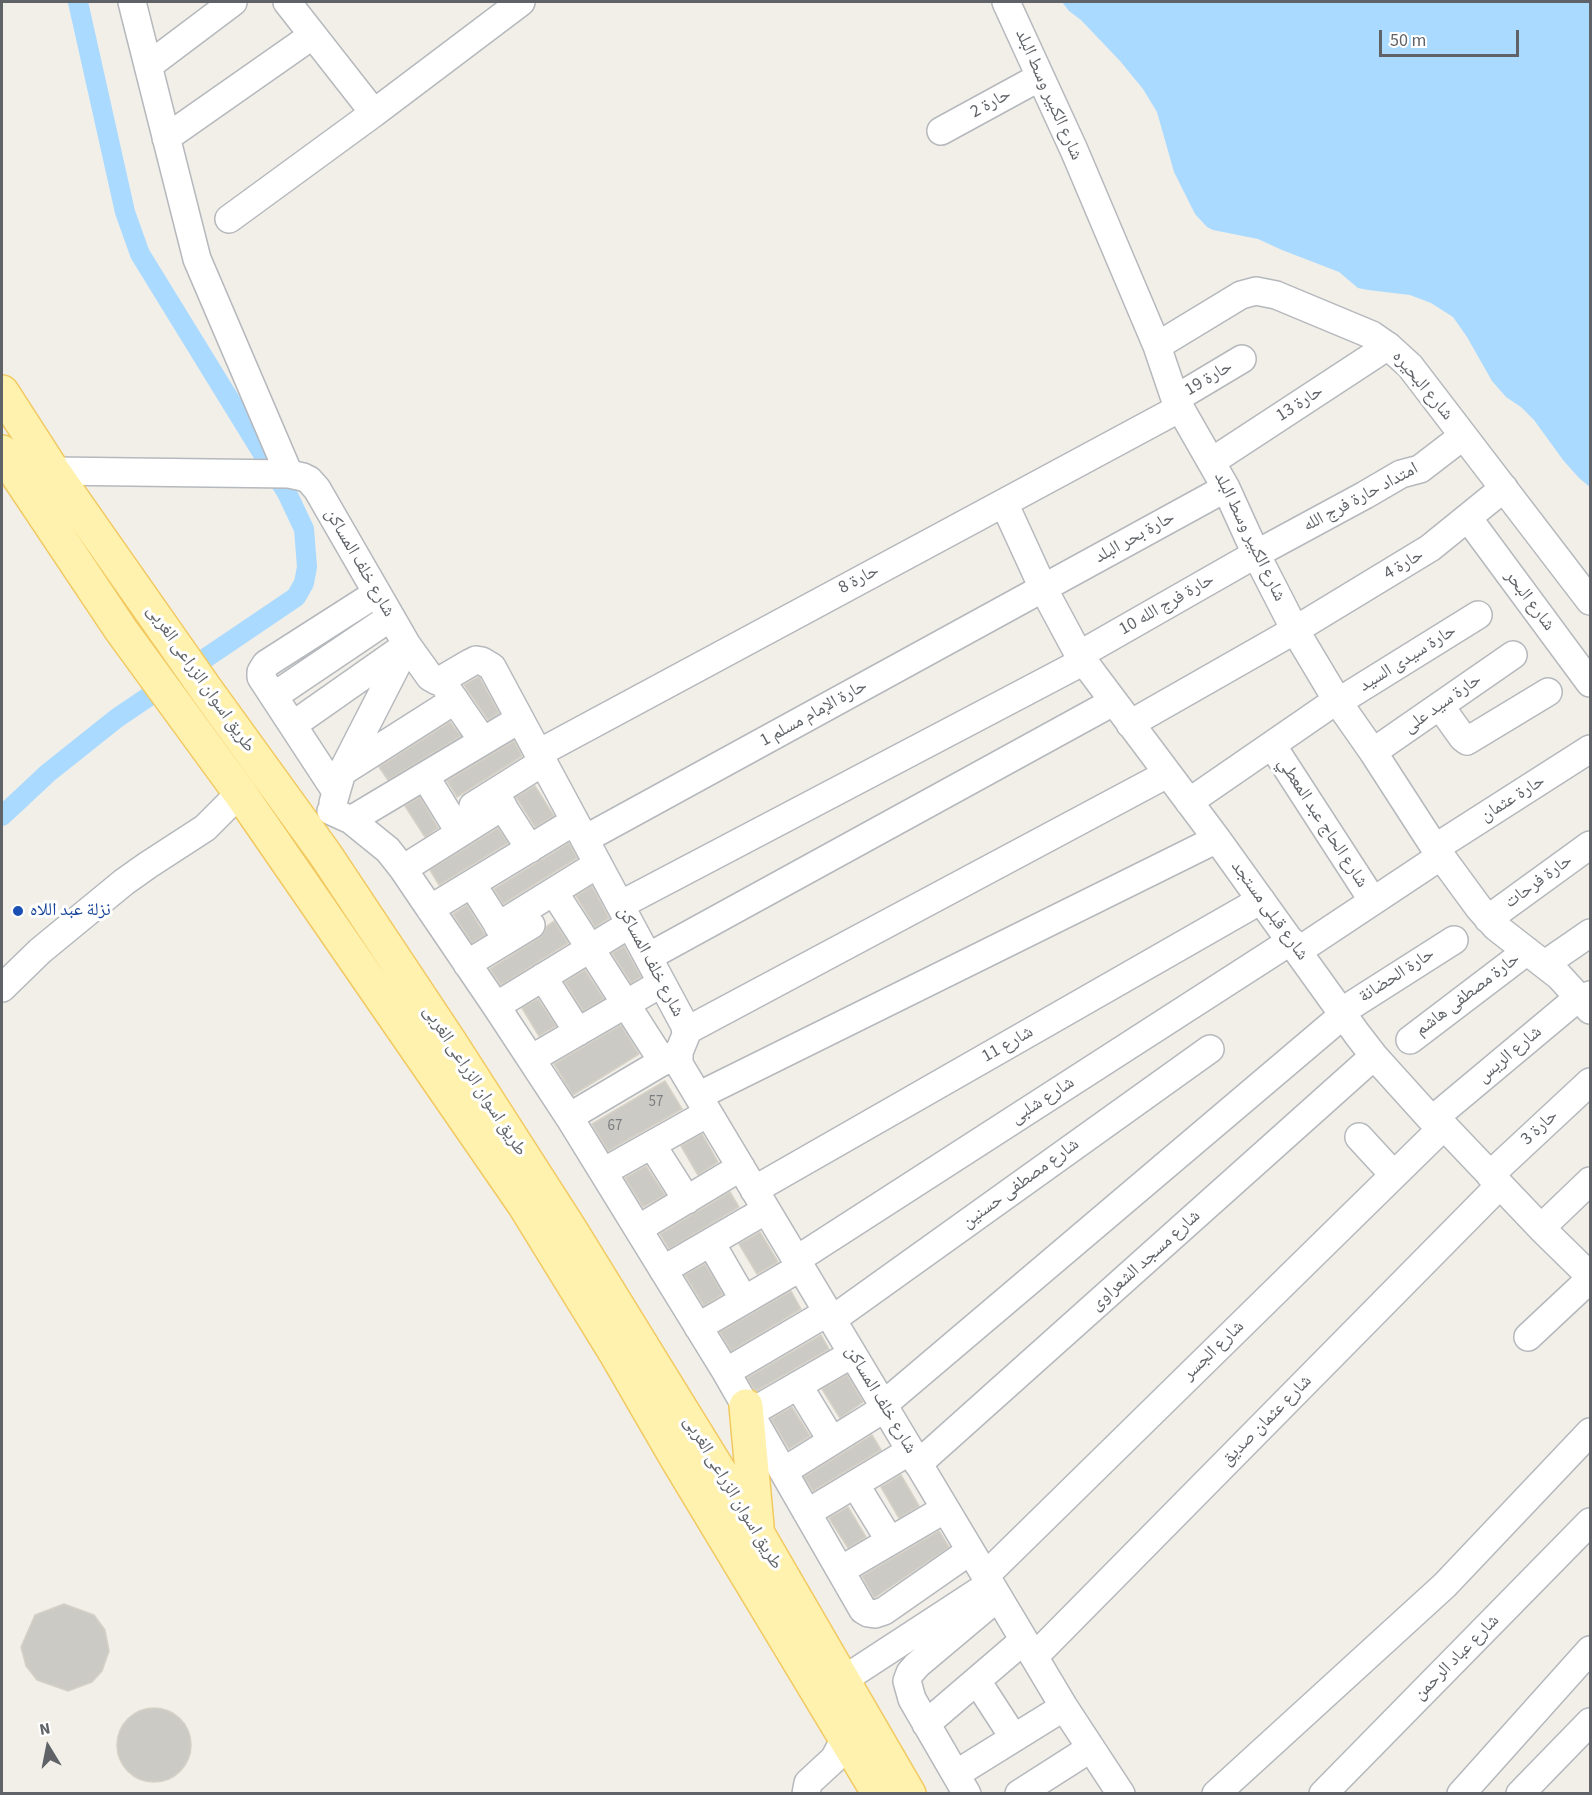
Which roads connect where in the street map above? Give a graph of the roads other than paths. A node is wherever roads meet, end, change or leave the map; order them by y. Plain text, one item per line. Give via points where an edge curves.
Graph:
1 (132, 2) edge
2 (233, 2) edge
3 (287, 2) edge
4 (520, 2) edge
5 (1006, 2) edge
6 (313, 35) junction
7 (148, 66) junction
8 (1040, 77) junction
9 (374, 113) junction
10 (941, 131) dead end
11 (166, 138) junction
12 (229, 219) dead end
13 (1157, 346) junction
14 (1388, 346) junction
15 (1242, 359) dead end
16 (2, 392) edge
17 (1177, 403) junction
18 (1463, 436) junction
19 (2, 452) edge
20 (1211, 462) junction
21 (54, 471) junction
22 (285, 473) junction
23 (1226, 488) junction
24 (1504, 488) junction
25 (1004, 503) junction
26 (1468, 518) junction
27 (1256, 555) junction
28 (1043, 588) junction
29 (377, 593) junction
30 (1590, 601) edge
31 (1478, 615) dead end
32 (391, 617) junction
33 (1295, 630) junction
34 (407, 645) junction
35 (1513, 656) dead end
36 (1081, 658) junction
37 (1590, 683) edge
38 (448, 690) junction
39 (1548, 692) dead end
40 (274, 696) junction
41 (1338, 701) junction
42 (1113, 702) junction
43 (1440, 706) junction
44 (520, 719) junction
45 (1130, 724) junction
46 (293, 726) junction
47 (483, 741) junction
48 (1272, 745) junction
49 (1590, 749) edge
50 (1374, 752) junction
51 (541, 757) junction
52 (1167, 774) junction
53 (425, 776) junction
54 (240, 793) junction
55 (340, 798) junction
56 (499, 799) junction
57 (1189, 802) junction
58 (456, 826) junction
59 (580, 830) junction
60 (1217, 839) junction
61 (1590, 845) edge
62 (530, 849) junction
63 (1438, 852) junction
64 (325, 854) junction
65 (598, 864) junction
66 (403, 869) junction
67 (472, 884) junction
68 (558, 899) junction
69 (1261, 900) junction
70 (1373, 901) junction
71 (430, 909) junction
72 (625, 914) junction
73 (1488, 919) junction
74 (503, 932) junction
75 (1590, 933) edge
76 (1454, 940) dead end
77 (1294, 946) junction
78 (590, 948) junction
79 (648, 957) junction
80 (1536, 958) junction
81 (467, 963) junction
82 (543, 977) junction
83 (662, 983) junction
84 (2, 988) edge
85 (1587, 1001) edge
86 (626, 1004) junction
87 (496, 1006) junction
88 (1342, 1013) junction
89 (578, 1032) junction
90 (1410, 1040) dead end
91 (676, 1048) junction
92 (1210, 1049) dead end
93 (1374, 1056) junction
94 (531, 1059) junction
95 (1590, 1082) edge
96 (703, 1105) junction
97 (569, 1117) junction
98 (1438, 1123) junction
99 (1359, 1137) dead end
100 (652, 1145) junction
101 (603, 1172) junction
102 (1394, 1175) junction
103 (1495, 1180) junction
104 (1590, 1180) edge
105 (754, 1189) junction
106 (687, 1200) junction
107 (1541, 1228) junction
108 (638, 1229) junction
109 (711, 1242) junction
110 (799, 1264) junction
111 (663, 1270) junction
112 (1590, 1278) edge
113 (744, 1300) junction
114 (830, 1316) junction
115 (698, 1327) junction
116 (1528, 1337) dead end
117 (852, 1354) junction
118 (726, 1372) junction
119 (798, 1385) junction
120 (884, 1407) junction
121 (748, 1410) junction
122 (1590, 1432) edge
123 (832, 1442) junction
124 (914, 1457) junction
125 (784, 1471) junction
126 (855, 1484) junction
127 (945, 1509) junction
128 (807, 1513) junction
129 (1590, 1522) edge
130 (758, 1534) junction
131 (890, 1541) junction
132 (970, 1551) junction
133 (841, 1570) junction
134 (991, 1586) junction
135 (800, 1635) junction
136 (1029, 1649) junction
137 (1590, 1650) edge
138 (843, 1680) junction
139 (977, 1681) junction
140 (1064, 1707) junction
141 (1590, 1722) edge
142 (926, 1724) junction
143 (845, 1735) junction
144 (1014, 1738) junction
145 (1091, 1748) junction
146 (961, 1784) edge
147 (1034, 1790) edge
148 (806, 1794) edge
149 (879, 1794) edge
150 (909, 1794) edge
151 (1121, 1794) edge
152 (1216, 1794) edge
153 (1323, 1794) edge
154 (1461, 1794) edge
155 (1520, 1794) edge

1 - 7 street
2 - 7 street
3 - 6 street
4 - 9 street
5 - 8 street, شارع الكبير وسط البلد
6 - 9 street
6 - 11 street
7 - 11 street
8 - 10 street, حارة 2
8 - 13 street, شارع الكبير وسط البلد
9 - 12 street
11 - 22 street via 197,259
13 - 14 street, شارع البحيره via 1241,295 1256,291 1353,326
13 - 17 street, شارع الكبير وسط البلد
14 - 18 street, شارع البحيره via 1410,366
14 - 20 street, حارة 13
15 - 17 street, حارة 19
16 - 21 main road, طريق اسوان الزراعى الغربى
17 - 20 street, شارع الكبير وسط البلد
17 - 25 street, حارة 8
18 - 24 street, شارع البحيره
18 - 27 street, امتداد حارة فرج الله via 1420,469 1401,474
19 - 54 main road, طريق اسوان الزراعى الغربى via 121,630
20 - 23 street, شارع الكبير وسط البلد
21 - 22 street, شارع خلف المساكن
21 - 64 main road, طريق اسوان الزراعى الغربى
22 - 29 street, شارع خلف المساكن via 309,480 317,489
23 - 27 street, شارع الكبير وسط البلد
23 - 28 street, حارة بحر البلد
24 - 26 street, حارة 4
24 - 30 street, شارع البحيره
25 - 28 street, شارع قبلى مستجد
25 - 51 street, حارة 8
26 - 33 street, حارة 4 via 1430,548
26 - 37 street, شارع البحر
27 - 33 street, شارع الكبير وسط البلد
27 - 36 street, حارة فرج الله 10
28 - 36 street, شارع قبلى مستجد
28 - 59 street, حارة الإمام مسلم 1
29 - 32 street, شارع خلف المساكن
29 - 40 street via 262,668 261,677
31 - 41 street, حارة سيدى السيد
32 - 34 street, شارع خلف المساكن
32 - 40 street
33 - 41 street, شارع الكبير وسط البلد
33 - 45 street
34 - 38 street, شارع خلف المساكن via 430,677
34 - 46 street
34 - 55 street
35 - 43 street, حارة سيد على
36 - 42 street, شارع قبلى مستجد
36 - 72 street, حارة فرج الله 10
38 - 44 street, شارع خلف المساكن via 470,663 488,663
38 - 47 street
38 - 55 street
39 - 43 street via 1467,741
40 - 46 street
41 - 48 street, حارة سيدى السيد
41 - 50 street, شارع الكبير وسط البلد
42 - 45 street, شارع قبلى مستجد
42 - 79 street
43 - 50 street, حارة سيد على
44 - 47 street
44 - 51 street, شارع خلف المساكن
45 - 52 street, شارع قبلى مستجد
46 - 55 street
47 - 53 street
48 - 57 street, حارة سيدى السيد
48 - 70 street, شارع الحاج عبد المعطي
49 - 63 street, حارة عثمان
50 - 63 street, شارع الكبير وسط البلد
51 - 56 street, حارة 8
51 - 59 street, شارع خلف المساكن
52 - 57 street, شارع قبلى مستجد
52 - 91 street
53 - 55 street
53 - 58 street
54 - 84 street via 205,828 124,882 40,951
54 - 135 main road, طريق اسوان الزراعى الغربى via 525,1206 676,1459
55 - 64 street
55 - 66 street
56 - 58 street, حارة 8
56 - 62 street
57 - 60 street, شارع قبلى مستجد
58 - 66 street, حارة 8
59 - 62 street, حارة الإمام مسلم 1
59 - 65 street, شارع خلف المساكن
60 - 69 street, شارع قبلى مستجد
60 - 96 street
61 - 73 street, حارة فرحات
62 - 67 street, حارة الإمام مسلم 1
63 - 70 street, حارة عثمان
63 - 73 street, شارع الكبير وسط البلد
64 - 130 main road, طريق اسوان الزراعى الغربى via 570,1229
65 - 68 street
65 - 72 street, شارع خلف المساكن
66 - 71 street
67 - 71 street, حارة الإمام مسلم 1
67 - 74 street
68 - 74 street
68 - 78 street
69 - 77 street, شارع قبلى مستجد
69 - 105 street, شارع 11
70 - 77 street, حارة عثمان
71 - 81 street
72 - 78 street, حارة فرج الله 10
72 - 79 street, شارع خلف المساكن
73 - 80 street, شارع الكبير وسط البلد
74 - 81 street
75 - 80 street, حارة مصطفى هاشم
76 - 88 street, حارة الحضانة
77 - 88 street, شارع قبلى مستجد
77 - 110 street, شارع شلبى
78 - 82 street, حارة فرج الله 10
78 - 86 street
79 - 83 street, شارع خلف المساكن
80 - 85 street, شارع الكبير وسط البلد
80 - 90 street, حارة مصطفى هاشم
81 - 87 street
82 - 87 street, حارة فرج الله 10
82 - 89 street
83 - 86 street
83 - 91 street, شارع خلف المساكن
85 - 98 street, شارع الريس via 1573,1002
86 - 89 street
86 - 91 street
87 - 94 street
88 - 93 street, شارع قبلى مستجد
88 - 120 street, حارة الحضانة
89 - 94 street
91 - 96 street, شارع خلف المساكن via 679,1064
91 - 97 street
92 - 114 street, شارع مصطفى حسنين
93 - 98 street, شارع قبلى مستجد
93 - 124 street, شارع مسجد الشعراوى
94 - 97 street
95 - 103 street, حارة 3
96 - 100 street
96 - 105 street, شارع خلف المساكن
97 - 101 street
98 - 102 street, شارع الجسر
98 - 103 street, شارع قبلى مستجد
99 - 102 street
100 - 101 street
100 - 106 street
101 - 108 street
102 - 134 street, شارع الجسر
103 - 107 street, شارع قبلى مستجد
103 - 136 street, شارع عثمان صديق
104 - 107 street
105 - 106 street
105 - 109 street
105 - 110 street, شارع خلف المساكن
106 - 108 street
107 - 112 street, شارع قبلى مستجد
108 - 111 street
109 - 111 street
109 - 113 street
110 - 113 street, شارع شلبى
110 - 114 street, شارع خلف المساكن
111 - 115 street
112 - 116 street
113 - 115 street, شارع شلبى
114 - 117 street, شارع خلف المساكن
114 - 118 street, شارع مصطفى حسنين
115 - 118 street
117 - 119 street
117 - 120 street, شارع خلف المساكن
118 - 121 street
119 - 121 street
119 - 123 street
120 - 123 street, حارة الحضانة
120 - 124 street, شارع خلف المساكن
121 - 125 street
121 - 130 main road
122 - 152 street via 1444,1585
123 - 125 street, حارة الحضانة
124 - 126 street, شارع مسجد الشعراوى
124 - 127 street, شارع خلف المساكن
125 - 128 street
126 - 128 street, شارع مسجد الشعراوى
126 - 131 street
127 - 131 street
127 - 132 street, شارع خلف المساكن
128 - 133 street
129 - 153 street, شارع عباد الرحمن
130 - 135 main road, طريق اسوان الزراعى الغربى
131 - 133 street
132 - 133 street via 875,1614 863,1610
132 - 134 street, شارع خلف المساكن
134 - 136 street, شارع خلف المساكن
134 - 138 street
134 - 142 street via 910,1673 908,1689
135 - 138 main road, طريق اسوان الزراعى الغربى
135 - 143 main road, طريق اسوان الزراعى الغربى
136 - 139 street, شارع عثمان صديق
136 - 140 street, شارع خلف المساكن
137 - 154 street
138 - 150 main road, طريق اسوان الزراعى الغربى
139 - 142 street, شارع عثمان صديق
139 - 144 street
140 - 144 street
140 - 145 street, شارع خلف المساكن
141 - 155 street
142 - 146 street
143 - 148 street via 839,1752 808,1784
143 - 149 main road, طريق اسوان الزراعى الغربى
144 - 146 street
145 - 147 street
145 - 151 street, شارع خلف المساكن

